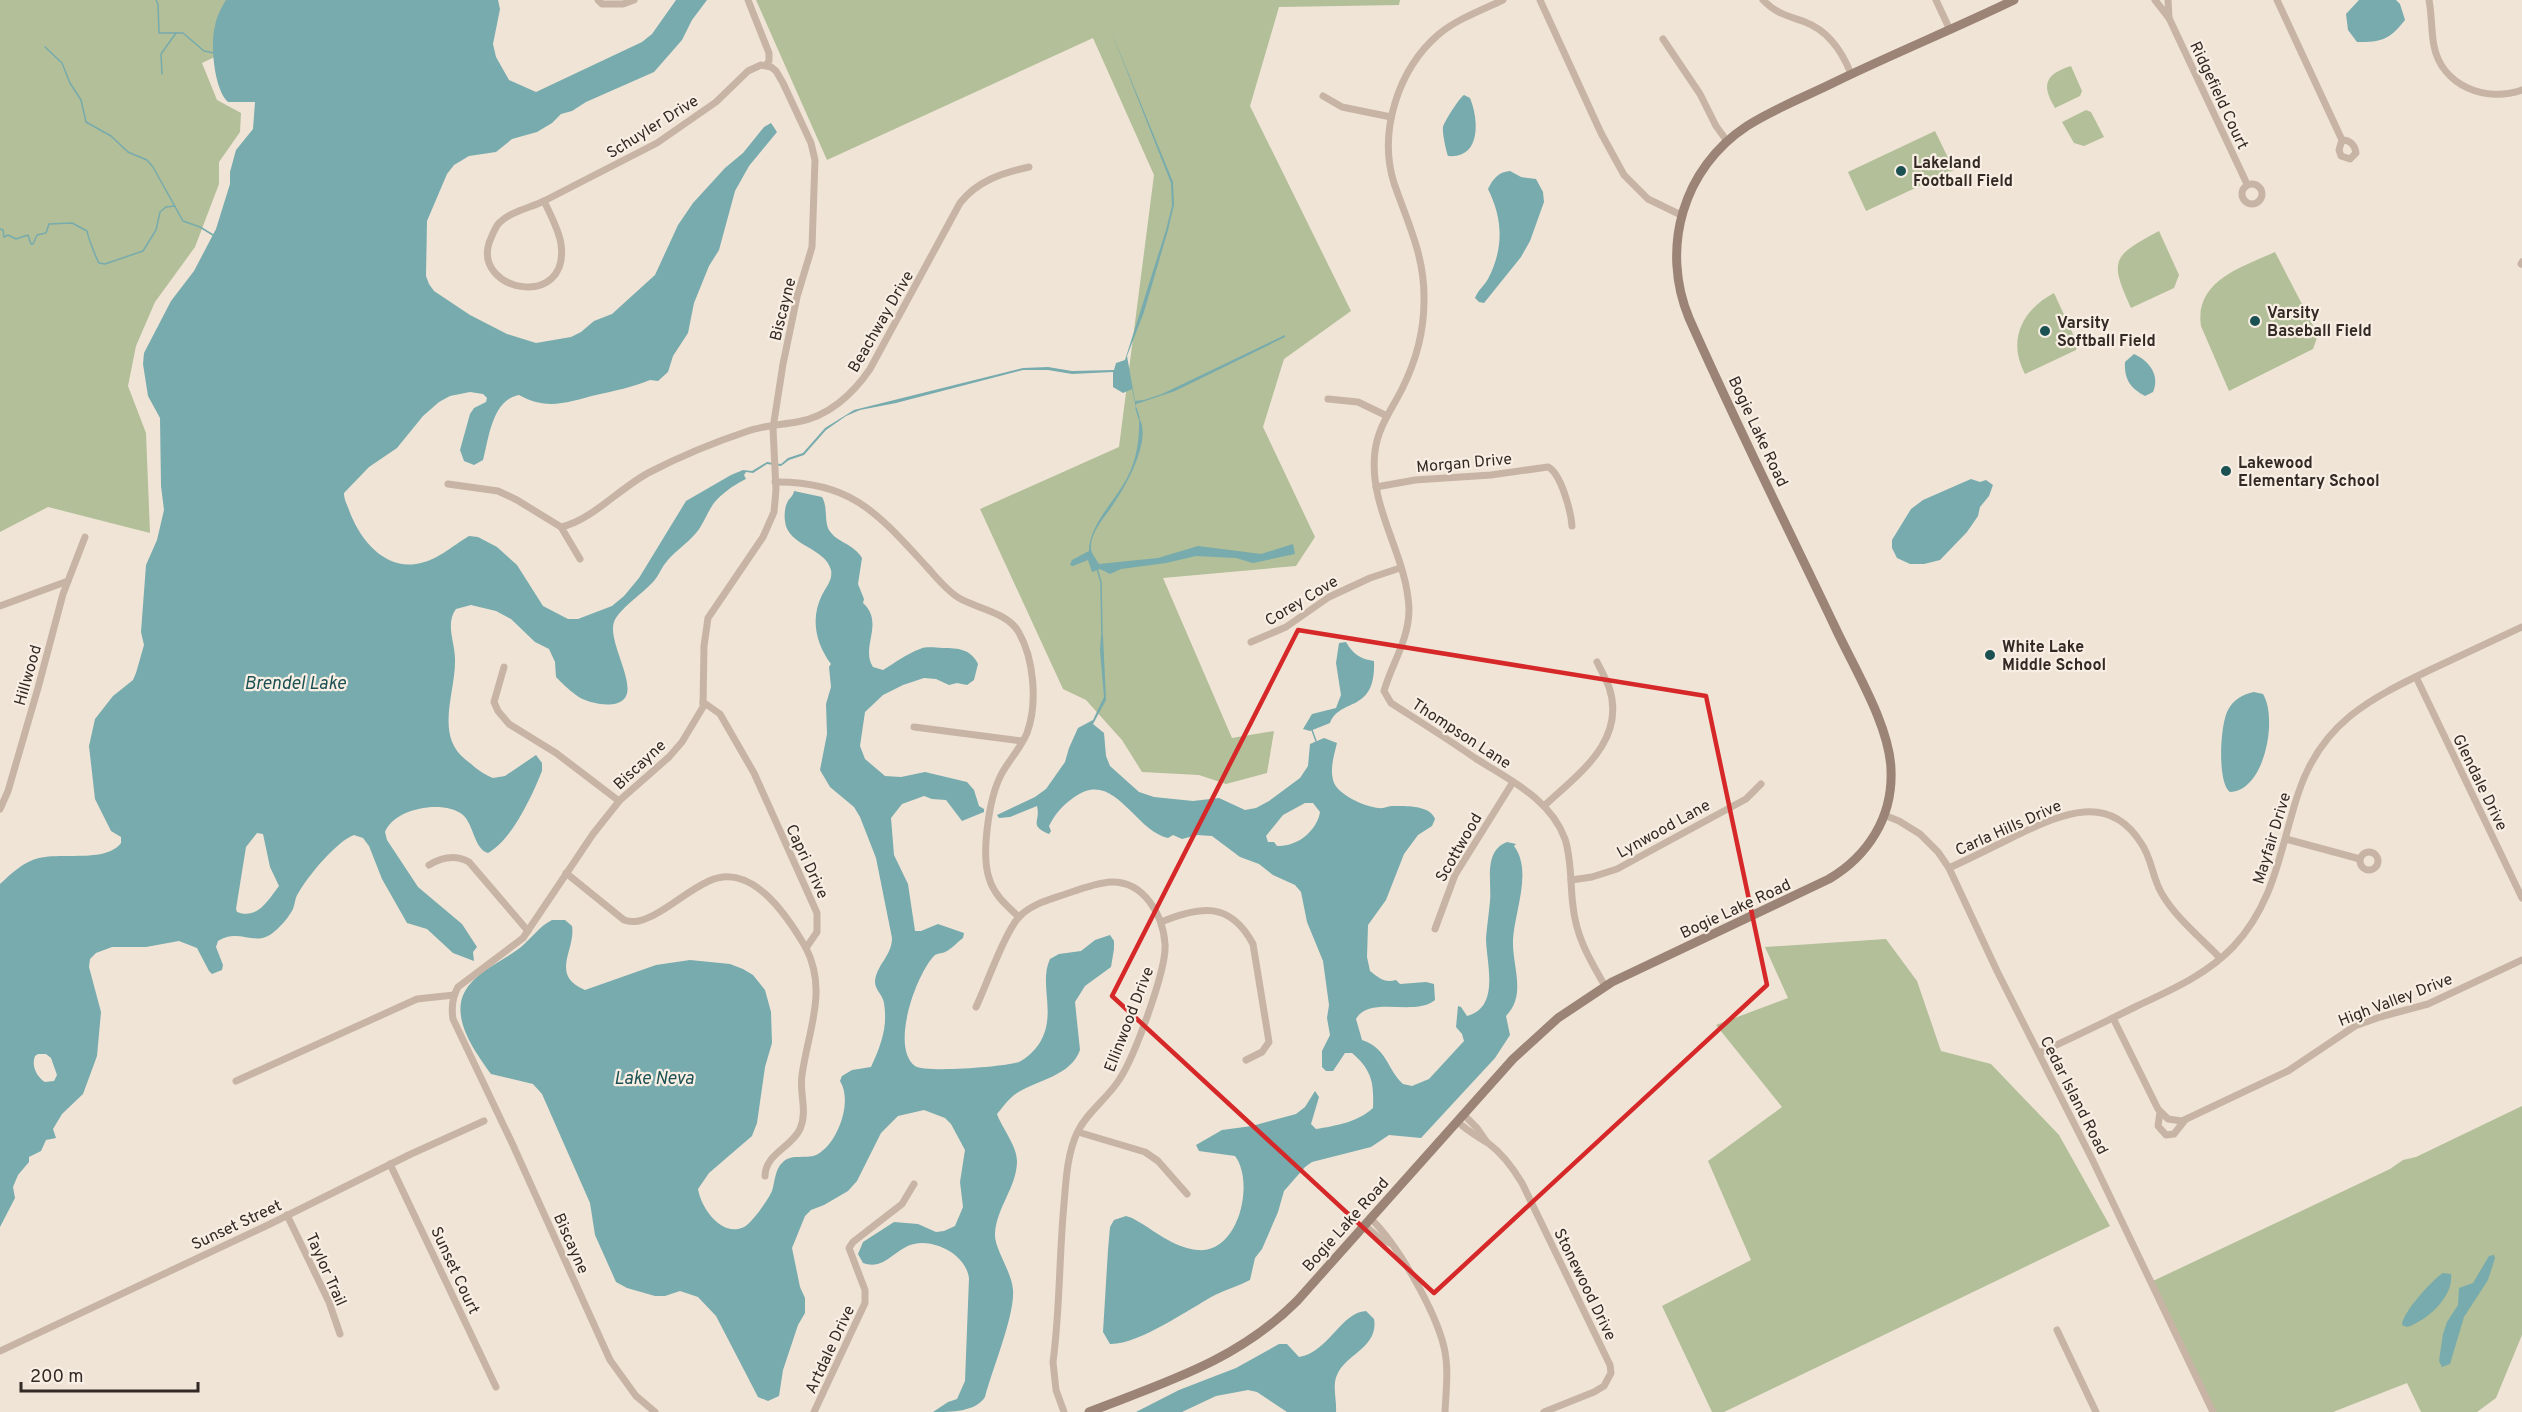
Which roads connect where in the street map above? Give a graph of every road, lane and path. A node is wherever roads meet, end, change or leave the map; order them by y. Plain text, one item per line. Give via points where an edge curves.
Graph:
1 (598, 0) edge
2 (634, 0) edge
3 (748, 0) edge
4 (1540, 0) edge
5 (1763, 0) edge
6 (1936, 0) edge
7 (2014, 0) edge
8 (2155, 0) edge
9 (2168, 0) edge
10 (2277, 0) edge
11 (2429, 0) edge
12 (1501, 1) edge
13 (2169, 18) junction
14 (1950, 30) junction
15 (1663, 39) dead end
16 (766, 65) junction
17 (1851, 74) junction
18 (2522, 90) edge
19 (1323, 96) dead end
20 (1391, 117) junction
21 (2342, 140) dead end
22 (1727, 141) junction
23 (1029, 167) dead end
24 (2247, 184) dead end
25 (544, 201) junction
26 (1681, 215) junction
27 (1328, 399) dead end
28 (1387, 416) junction
29 (774, 423) junction
30 (774, 478) junction
31 (448, 483) dead end
32 (1376, 487) junction
33 (1572, 526) dead end
34 (561, 527) junction
35 (85, 537) dead end
36 (580, 559) dead end
37 (1400, 568) junction
38 (68, 581) junction
39 (0, 606) edge
40 (2522, 627) edge
41 (1251, 642) dead end
42 (1597, 662) dead end
43 (504, 668) dead end
44 (2416, 677) junction
45 (703, 702) junction
46 (914, 727) dead end
47 (1023, 741) junction
48 (1513, 782) junction
49 (1761, 784) dead end
50 (619, 801) junction
51 (1544, 806) junction
52 (0, 809) edge
53 (1884, 815) junction
54 (2286, 839) junction
55 (2360, 859) dead end
56 (429, 866) dead end
57 (1949, 868) junction
58 (566, 873) junction
59 (1571, 880) junction
60 (2522, 898) edge
61 (1018, 917) junction
62 (1161, 922) junction
63 (1435, 929) dead end
64 (528, 931) junction
65 (806, 948) junction
66 (2220, 958) junction
67 (2522, 960) edge
68 (1605, 986) junction
69 (454, 995) junction
70 (976, 1007) dead end
71 (2113, 1018) junction
72 (2039, 1053) junction
73 (1246, 1060) dead end
74 (236, 1081) dead end
75 (2160, 1112) junction
76 (1460, 1118) junction
77 (2185, 1120) junction
78 (484, 1121) dead end
79 (1078, 1132) junction
80 (390, 1164) junction
81 (765, 1176) dead end
82 (914, 1185) dead end
83 (1187, 1194) dead end
84 (287, 1215) junction
85 (1367, 1222) junction
86 (2057, 1330) dead end
87 (340, 1334) dead end
88 (0, 1351) edge
89 (496, 1387) dead end
90 (655, 1412) edge
91 (814, 1412) edge
92 (1064, 1412) edge
93 (1089, 1412) edge
94 (1445, 1412) edge
95 (1544, 1412) edge
96 (2096, 1412) edge
97 (2213, 1412) edge

1 - 2 street via 603,4
3 - 16 street via 769,54
4 - 26 street via 1624,176 1637,190
5 - 17 street via 1772,10 1824,32 1839,49
6 - 14 street
7 - 14 main road, Bogie Lake Road
8 - 13 street, Ridgefield Court
9 - 13 street, Ridgefield Court
10 - 21 street
11 - 18 street via 2433,45 2451,78 2483,94
12 - 20 street, Thompson Lane via 1440,34 1418,57
13 - 24 street, Ridgefield Court
14 - 17 main road, Bogie Lake Road
15 - 22 street
16 - 25 street, Schuyler Drive via 748,71 716,102 657,143
16 - 29 street, Biscayne via 776,71 783,83 811,143 816,173 812,247 794,308
17 - 22 main road, Bogie Lake Road via 1761,118
19 - 20 street via 1342,107
20 - 28 street, Thompson Lane via 1388,140 1394,182 1411,223 1422,268 1424,301 1415,361
22 - 26 main road, Bogie Lake Road via 1697,178
23 - 29 street, Beachway Drive via 1007,172 968,192 899,319 853,392 809,419
25 - 25 street, Schuyler Drive via 512,214 493,232 487,258 491,271 498,277 540,287 557,270 561,244
26 - 53 main road, Bogie Lake Road via 1676,256 1683,303 1882,728 1891,771
27 - 28 street via 1358,402
28 - 32 street, Thompson Lane via 1375,448
29 - 30 street, Biscayne
29 - 34 street, Beachway Drive via 652,470 578,521
30 - 45 street, Biscayne via 774,512 763,537 708,618
30 - 47 street via 839,491 857,500 892,528 953,594 1005,618 1015,628 1026,653 1032,688 1033,706
31 - 34 street via 498,491
32 - 33 street, Morgan Drive via 1548,467 1553,470 1571,514
32 - 37 street, Thompson Lane
34 - 36 street
35 - 38 street, Hillwood
37 - 41 street, Corey Cove via 1329,597 1286,627
37 - 48 street, Thompson Lane via 1409,610 1406,637 1384,691 1388,700
38 - 39 street
38 - 52 street, Hillwood
40 - 44 street, Mayfair Drive
42 - 51 street via 1612,698 1608,737 1598,754
43 - 50 street via 494,702 503,718
44 - 54 street, Mayfair Drive via 2364,704 2333,731 2304,777
44 - 60 street, Glendale Drive
45 - 50 street, Biscayne via 682,742
45 - 65 street, Capri Drive via 720,714 734,737 812,898 817,932
46 - 47 street
47 - 61 street via 994,793 986,859 999,899
48 - 51 street, Thompson Lane
48 - 63 street, Scottwood via 1455,875
49 - 59 street, Lynwood Lane via 1746,799 1617,869
50 - 58 street, Biscayne
51 - 59 street, Thompson Lane via 1565,840
53 - 57 street, Cedar Island Road via 1920,834
53 - 68 main road, Bogie Lake Road via 1875,836 1860,855 1829,879
54 - 55 street
54 - 66 street, Mayfair Drive via 2263,907 2241,938
56 - 64 street via 451,857 469,862
57 - 66 street, Carla Hills Drive via 2060,815 2083,811 2106,815 2139,838 2164,898
57 - 72 street, Cedar Island Road
58 - 64 street, Biscayne
58 - 65 street via 632,923 663,910 710,881 742,879 780,910
59 - 68 street, Thompson Lane via 1580,939
61 - 62 street, Ellinwood Drive via 1046,901 1114,882 1142,893
61 - 70 street
62 - 73 street via 1191,910 1212,911 1229,917 1247,933 1269,1042 1262,1052
62 - 79 street, Ellinwood Drive via 1164,965 1131,1057 1118,1082
64 - 69 street, Biscayne via 524,938 467,979
65 - 81 street via 814,967 816,1004 801,1076 803,1119 796,1137 768,1164
66 - 71 street, Mayfair Drive via 2188,981
67 - 77 street, High Valley Drive via 2428,1004 2355,1026 2288,1071
68 - 76 main road, Bogie Lake Road via 1537,1035
69 - 74 street via 417,999
69 - 90 street, Biscayne via 453,1019 597,1334 621,1377
71 - 72 street, Mayfair Drive
71 - 75 street, High Valley Drive
72 - 97 street, Cedar Island Road
75 - 77 street via 2172,1120
75 - 77 street, High Valley Drive via 2158,1126 2166,1135 2174,1134
76 - 85 main road, Bogie Lake Road
76 - 95 street, Stonewood Drive via 1471,1134 1488,1143 1512,1166 1611,1373 1604,1386 1594,1392
78 - 80 street, Sunset Street
79 - 83 street via 1144,1152 1158,1161
79 - 92 street, Ellinwood Drive via 1068,1165 1053,1362 1056,1390
80 - 84 street, Sunset Street
80 - 89 street, Sunset Court
82 - 91 street, Artdale Drive via 902,1204 849,1248 865,1290 865,1303
84 - 87 street, Taylor Trail
84 - 88 street, Sunset Street
85 - 93 main road, Bogie Lake Road via 1292,1306 1249,1342 1202,1367
85 - 94 street via 1378,1237 1392,1245 1416,1283 1444,1347
86 - 96 street

